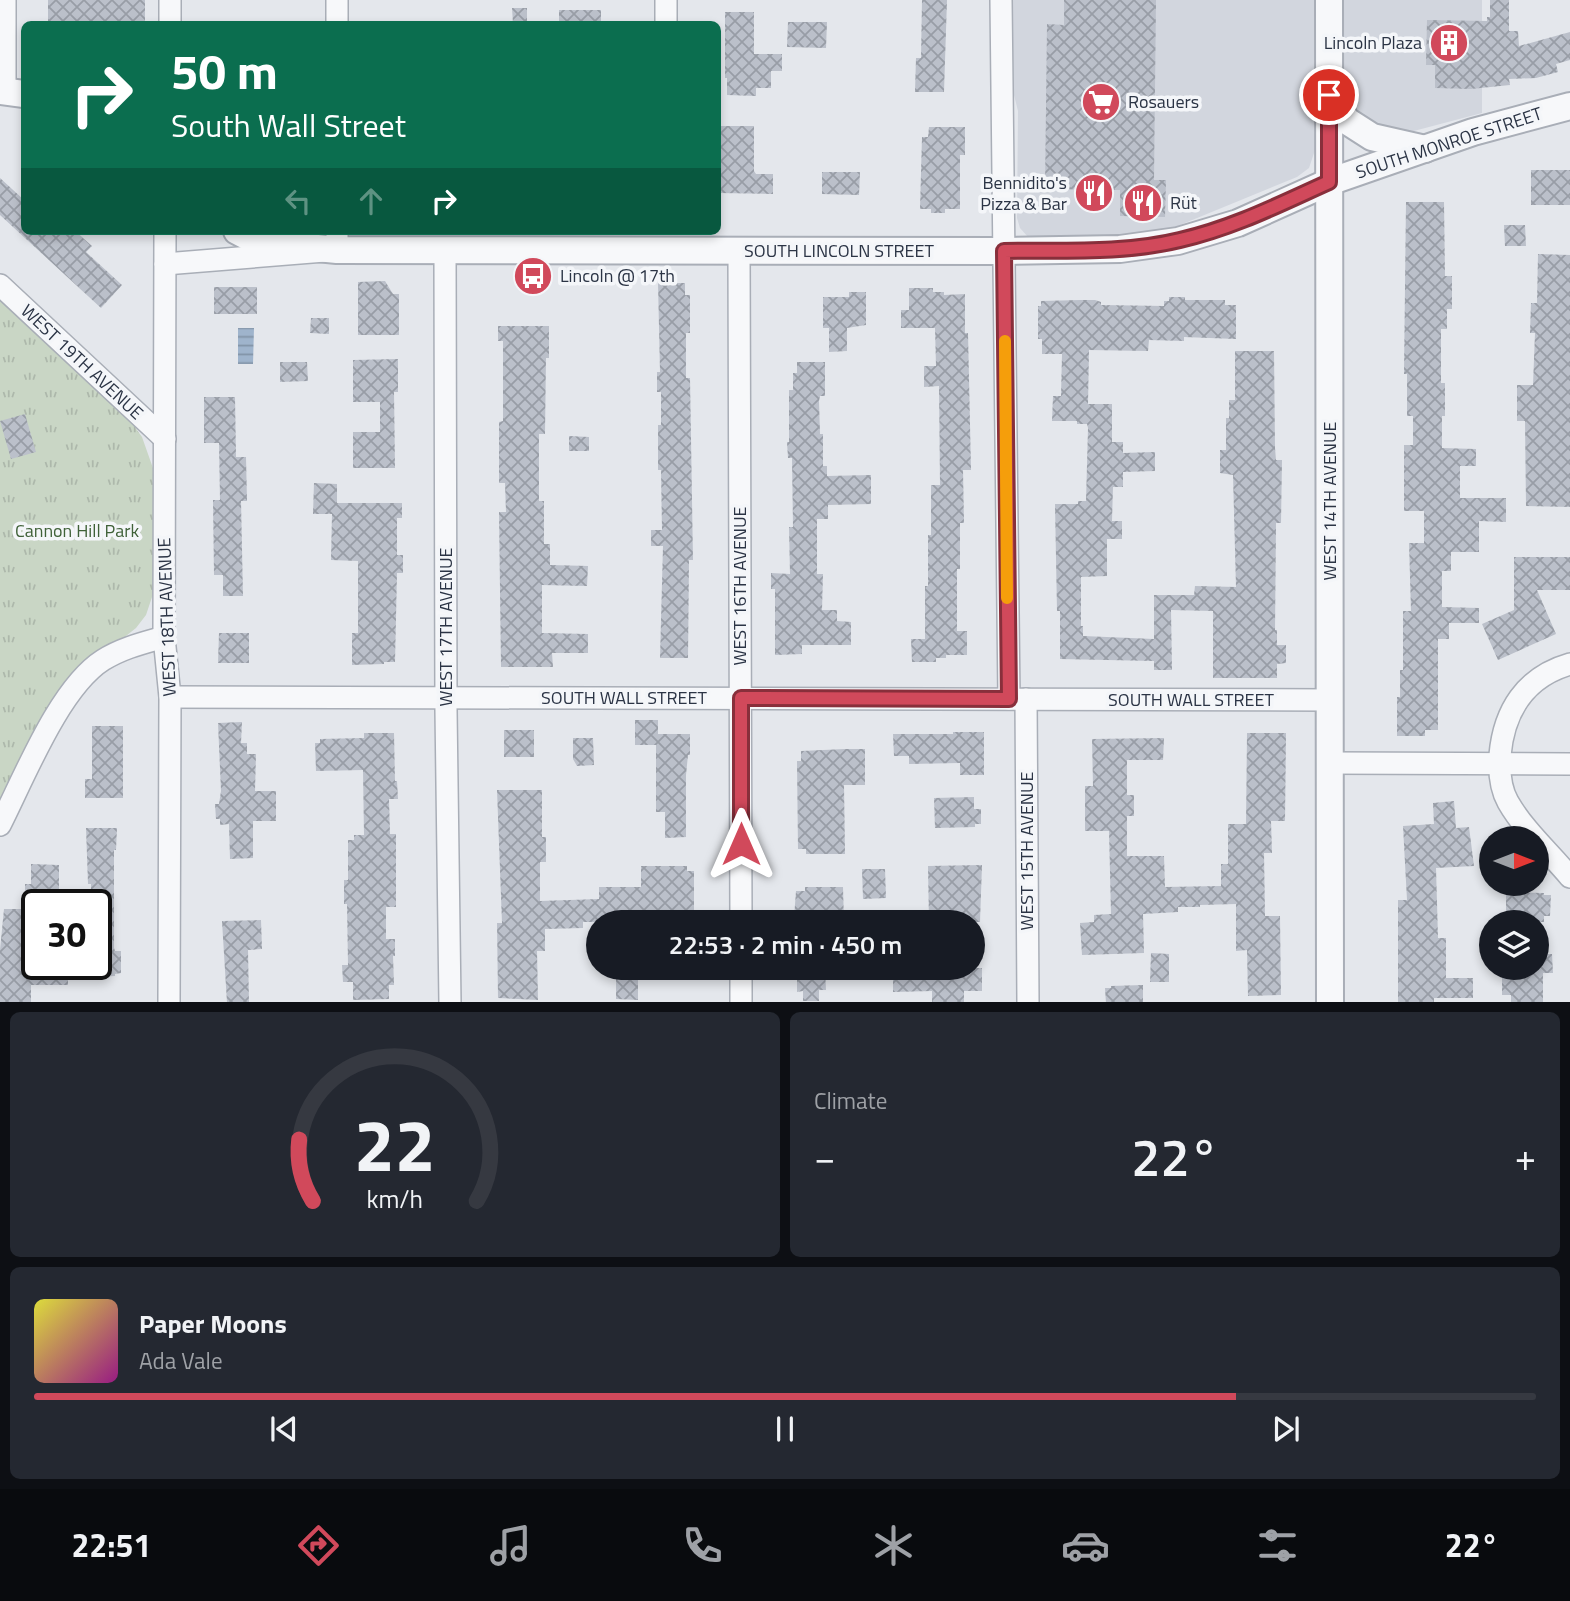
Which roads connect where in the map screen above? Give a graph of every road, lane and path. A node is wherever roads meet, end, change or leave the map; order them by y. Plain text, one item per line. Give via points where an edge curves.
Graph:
1 (5, 0) edge
2 (170, 0) edge
3 (338, 0) edge
4 (666, 0) edge
5 (1001, 0) edge
6 (1329, 0) edge
7 (170, 21) edge
8 (337, 21) edge
9 (666, 21) edge
10 (10, 92) edge
11 (1329, 95) junction
12 (1570, 106) edge
13 (1424, 149) junction
14 (1329, 182) junction
15 (165, 235) edge
16 (245, 235) edge
17 (337, 241) edge
18 (666, 241) edge
19 (445, 251) junction
20 (739, 251) junction
21 (1004, 251) junction
22 (165, 264) junction
23 (0, 285) edge
24 (165, 439) junction
25 (164, 637) junction
26 (1570, 664) edge
27 (170, 697) junction
28 (446, 697) junction
29 (741, 698) junction
30 (1017, 699) junction
31 (1330, 700) junction
32 (1330, 764) junction
33 (1500, 764) junction
34 (1570, 764) edge
35 (0, 825) edge
36 (1570, 877) edge
37 (741, 910) edge
38 (741, 980) edge
39 (169, 1002) edge
40 (450, 1002) edge
41 (741, 1002) edge
42 (1028, 1002) edge
43 (1330, 1002) edge

1 - 10 street
2 - 7 street
3 - 8 street
4 - 9 street
5 - 21 street, WEST 15TH AVENUE
6 - 11 street, WEST 14TH AVENUE
11 - 13 street via 1347,121 1372,137
11 - 14 street, WEST 14TH AVENUE
12 - 13 street, SOUTH MONROE STREET
13 - 14 street, SOUTH MONROE STREET
14 - 21 street, SOUTH LINCOLN STREET via 1238,223 1178,241 1120,249
14 - 31 street, WEST 14TH AVENUE
15 - 22 street, WEST 18TH AVENUE
16 - 17 street, SOUTH LINCOLN STREET via 258,242
17 - 19 street, SOUTH LINCOLN STREET
17 - 22 street, SOUTH LINCOLN STREET
18 - 19 street, SOUTH LINCOLN STREET
18 - 20 street, SOUTH LINCOLN STREET
19 - 28 street, WEST 17TH AVENUE
20 - 21 street, SOUTH LINCOLN STREET
20 - 29 street, WEST 16TH AVENUE
21 - 30 street, WEST 15TH AVENUE
22 - 24 street, WEST 18TH AVENUE
23 - 24 street, WEST 19TH AVENUE
24 - 25 street, WEST 18TH AVENUE
25 - 27 street, WEST 18TH AVENUE
25 - 35 street via 124,648 88,671 72,688
26 - 33 street via 1540,677 1520,696 1506,719
27 - 28 street, SOUTH WALL STREET
27 - 39 street, WEST 18TH AVENUE
28 - 29 street, SOUTH WALL STREET
28 - 40 street, WEST 17TH AVENUE
29 - 30 street, SOUTH WALL STREET
29 - 37 street, WEST 16TH AVENUE
30 - 31 street, SOUTH WALL STREET
30 - 42 street, WEST 15TH AVENUE
31 - 32 street, WEST 14TH AVENUE
32 - 33 street
32 - 43 street, WEST 14TH AVENUE
33 - 34 street
33 - 36 street via 1507,800
38 - 41 street

